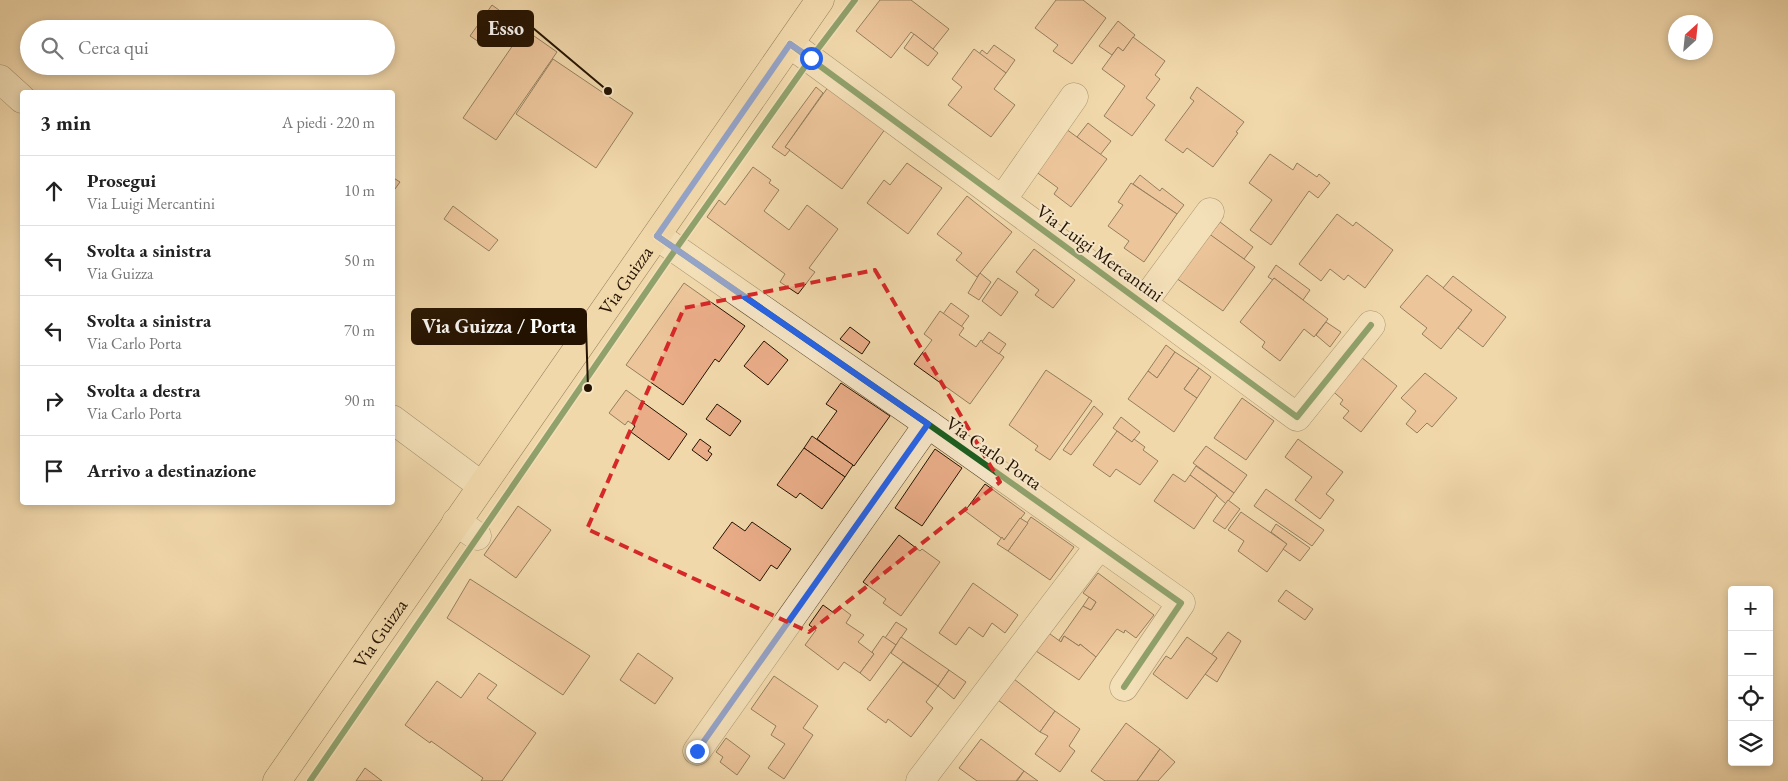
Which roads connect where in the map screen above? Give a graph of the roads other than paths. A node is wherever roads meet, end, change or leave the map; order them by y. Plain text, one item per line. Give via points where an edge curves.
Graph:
1 (820, 0) edge
2 (790, 44) junction
3 (0, 79) edge
4 (20, 97) edge
5 (1074, 97) dead end
6 (1002, 200) junction
7 (1210, 212) dead end
8 (657, 236) junction
9 (1143, 303) junction
10 (1371, 325) dead end
11 (395, 422) edge
12 (928, 424) junction
13 (482, 486) junction
14 (1099, 546) junction
15 (1124, 688) dead end
16 (697, 751) dead end
17 (277, 781) edge
18 (920, 781) edge

1 - 2 main road, Via Guizza
2 - 6 street, Via Luigi Mercantini
2 - 8 main road, Via Guizza
3 - 4 street
5 - 6 street
6 - 9 street, Via Luigi Mercantini
7 - 9 street, Via Luigi Mercantini
8 - 12 street, Via Carlo Porta
8 - 13 main road, Via Guizza
9 - 10 street, Via Luigi Mercantini via 1297,417
11 - 13 street
12 - 14 street, Via Carlo Porta
12 - 16 street, Via Carlo Porta
13 - 17 main road, Via Guizza via 467,529
14 - 15 street, Via Carlo Porta via 1181,603
14 - 18 street

